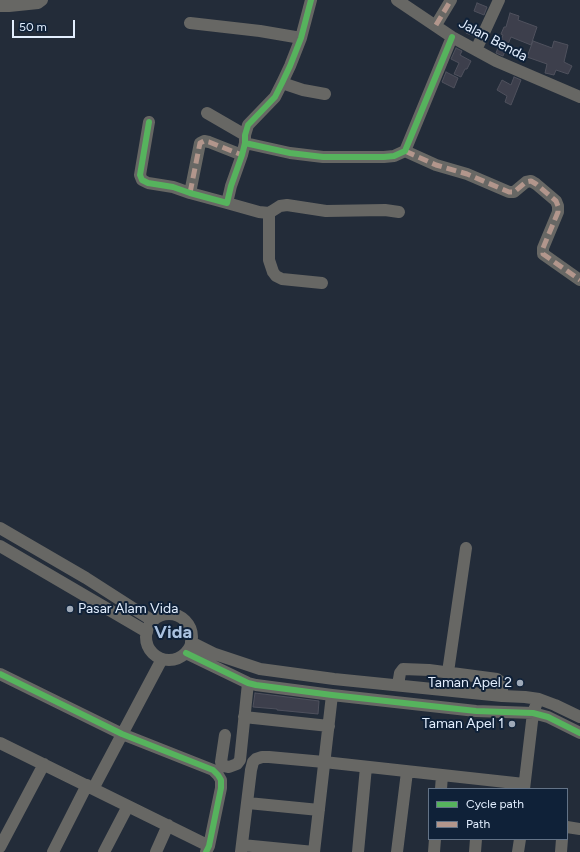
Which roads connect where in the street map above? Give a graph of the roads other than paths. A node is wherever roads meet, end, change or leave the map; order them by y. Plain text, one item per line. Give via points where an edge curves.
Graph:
1 (42, 0) edge
2 (311, 0) edge
3 (397, 0) edge
4 (451, 0) edge
5 (499, 0) edge
6 (0, 6) edge
7 (190, 22) dead end
8 (436, 26) junction
9 (452, 37) junction
10 (301, 38) junction
11 (476, 50) junction
12 (282, 83) junction
13 (325, 94) dead end
14 (579, 94) edge
15 (207, 113) dead end
16 (149, 122) dead end
17 (244, 145) junction
18 (405, 151) junction
19 (190, 193) junction
20 (227, 203) junction
21 (399, 212) dead end
22 (269, 213) junction
23 (580, 280) edge
24 (322, 283) dead end
25 (0, 528) edge
26 (0, 546) edge
27 (466, 548) dead end
28 (153, 621) junction
29 (147, 632) junction
30 (191, 642) junction
31 (186, 653) junction
32 (162, 659) junction
33 (250, 666) junction
34 (448, 672) junction
35 (0, 674) edge
36 (247, 682) junction
37 (398, 685) junction
38 (332, 695) junction
39 (502, 696) junction
40 (539, 699) junction
41 (533, 713) junction
42 (244, 717) junction
43 (580, 717) edge
44 (329, 726) junction
45 (580, 733) edge
46 (122, 734) junction
47 (225, 735) dead end
48 (0, 743) edge
49 (324, 762) junction
50 (44, 764) junction
51 (366, 767) junction
52 (407, 772) junction
53 (442, 775) junction
54 (482, 784) edge
55 (90, 787) junction
56 (524, 787) edge
57 (440, 788) edge
58 (248, 803) junction
59 (128, 806) junction
60 (319, 810) junction
61 (168, 825) junction
62 (568, 827) edge
63 (580, 829) edge
64 (435, 840) edge
65 (476, 840) edge
66 (520, 840) edge
67 (562, 840) edge
68 (0, 847) edge
69 (242, 848) edge
70 (207, 849) edge
71 (53, 852) edge
72 (104, 852) edge
73 (156, 852) edge
74 (314, 852) edge
75 (358, 852) edge
76 (397, 852) edge
77 (434, 852) edge
78 (474, 852) edge
79 (518, 852) edge
80 (561, 852) edge

1 - 6 street via 38,3
2 - 10 street
3 - 8 street, Jalan Benda
4 - 8 street
5 - 11 street
7 - 10 street
8 - 9 street, Jalan Benda
9 - 11 street, Jalan Benda
9 - 18 street
10 - 12 street
11 - 14 street, Jalan Benda via 527,75
12 - 13 street
12 - 17 street via 275,97 248,125
15 - 17 street
16 - 19 street via 140,175 142,180
17 - 18 street via 323,157 380,158
17 - 19 street via 204,141 200,143
17 - 20 street
18 - 23 street via 509,192 514,192 526,182 536,184 556,201 558,206 543,254
19 - 20 street
20 - 22 street
21 - 22 street via 326,211 287,205
22 - 24 street via 269,260 276,276 282,279
25 - 28 street
26 - 29 street
27 - 34 street
28 - 29 street
28 - 30 street via 164,615 177,616 190,629
29 - 32 street via 146,639 151,651
30 - 31 street
30 - 33 street via 215,654
31 - 32 street via 174,660
31 - 36 street
32 - 46 street
33 - 36 street
33 - 37 street
34 - 37 street via 403,669
34 - 39 street via 497,680 501,682
35 - 46 street
36 - 38 street
36 - 42 street
37 - 39 street
38 - 41 street via 476,711
38 - 44 street
39 - 40 street
40 - 41 street
40 - 43 street
41 - 45 street via 548,717
41 - 56 street
42 - 44 street
42 - 47 street via 240,760 229,767 221,762
44 - 49 street
46 - 55 street
46 - 70 street via 213,770 218,775 221,788
48 - 50 street
49 - 51 street
49 - 58 street via 269,756 256,759 251,770
49 - 60 street
50 - 55 street
50 - 68 street
51 - 52 street
51 - 75 street
52 - 53 street
52 - 76 street
53 - 54 street
53 - 57 street
54 - 56 street
55 - 59 street
55 - 71 street
58 - 60 street
58 - 69 street
59 - 61 street
59 - 72 street
60 - 74 street
61 - 70 street
61 - 73 street
62 - 63 street
64 - 77 street
65 - 78 street
66 - 79 street
67 - 80 street
69 - 74 street

